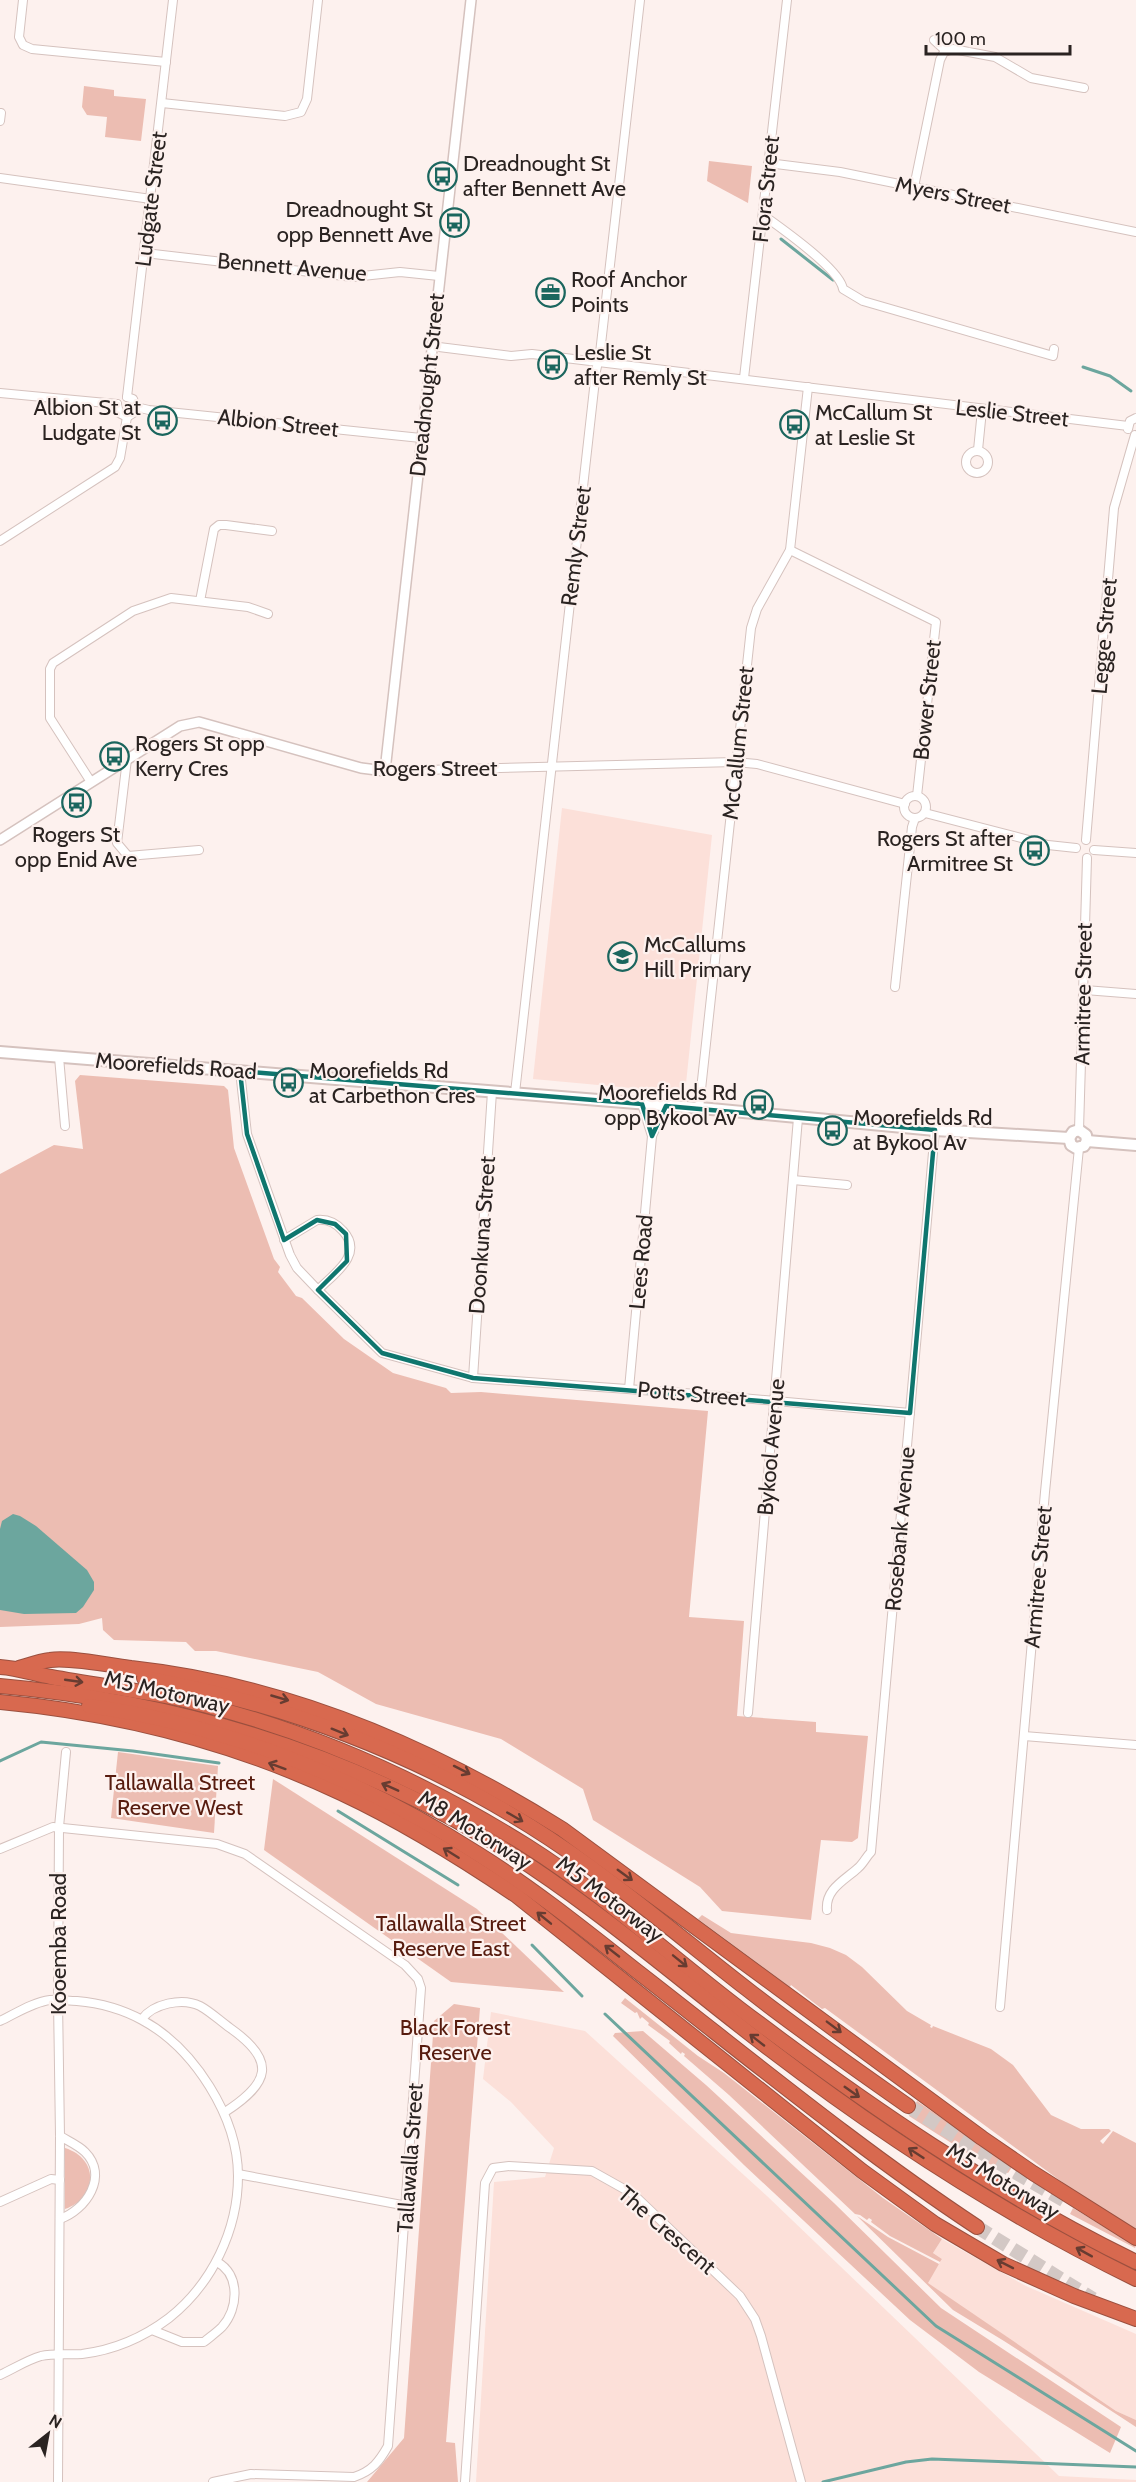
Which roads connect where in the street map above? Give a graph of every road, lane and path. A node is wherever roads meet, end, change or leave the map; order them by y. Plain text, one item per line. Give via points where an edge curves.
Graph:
1 (23, 0) edge
2 (173, 0) edge
3 (318, 0) edge
4 (471, 0) edge
5 (640, 0) edge
6 (787, 0) edge
7 (933, 40) dead end
8 (946, 51) junction
9 (166, 62) junction
10 (1084, 88) dead end
11 (162, 103) junction
12 (768, 163) junction
13 (0, 178) edge
14 (914, 187) junction
15 (151, 199) junction
16 (763, 215) junction
17 (1136, 232) edge
18 (145, 253) junction
19 (439, 276) junction
20 (431, 346) junction
21 (1054, 348) dead end
22 (598, 362) junction
23 (744, 378) junction
24 (808, 387) junction
25 (0, 393) edge
26 (127, 397) junction
27 (117, 404) junction
28 (136, 406) junction
29 (982, 410) junction
30 (127, 417) junction
31 (1136, 418) edge
32 (1128, 426) junction
33 (1135, 435) edge
34 (421, 438) junction
35 (978, 450) dead end
36 (272, 531) dead end
37 (0, 541) edge
38 (790, 550) junction
39 (200, 601) junction
40 (268, 614) dead end
41 (128, 759) junction
42 (735, 762) junction
43 (551, 766) junction
44 (384, 771) junction
45 (91, 782) junction
46 (917, 796) junction
47 (905, 804) junction
48 (925, 813) junction
49 (915, 818) junction
50 (0, 840) edge
51 (1086, 840) junction
52 (1076, 848) junction
53 (199, 850) dead end
54 (1094, 850) junction
55 (1136, 853) edge
56 (1087, 858) junction
57 (895, 987) dead end
58 (1085, 990) junction
59 (1136, 994) edge
60 (0, 1052) edge
61 (59, 1057) junction
62 (240, 1071) junction
63 (492, 1092) junction
64 (515, 1093) junction
65 (642, 1104) junction
66 (666, 1106) junction
67 (699, 1108) junction
68 (798, 1118) junction
69 (65, 1126) dead end
70 (935, 1130) junction
71 (1079, 1130) junction
72 (652, 1136) junction
73 (1069, 1138) junction
74 (1083, 1144) junction
75 (1136, 1144) edge
76 (793, 1180) junction
77 (847, 1185) dead end
78 (284, 1240) junction
79 (318, 1290) junction
80 (473, 1378) junction
81 (629, 1389) junction
82 (775, 1401) junction
83 (910, 1413) junction
84 (0, 1667) edge
85 (17, 1668) junction
86 (0, 1686) edge
87 (0, 1696) edge
88 (0, 1702) edge
89 (748, 1713) dead end
90 (1024, 1736) junction
91 (1136, 1746) edge
92 (66, 1752) dead end
93 (59, 1827) junction
94 (0, 1849) edge
95 (827, 1910) dead end
96 (58, 2000) junction
97 (1000, 2007) dead end
98 (142, 2019) junction
99 (0, 2021) edge
100 (908, 2106) tunnel mouth
101 (225, 2112) junction
102 (60, 2136) junction
103 (238, 2174) junction
104 (60, 2180) junction
105 (0, 2202) edge
106 (407, 2206) junction
107 (60, 2219) junction
108 (976, 2227) tunnel mouth
109 (1136, 2238) edge
110 (217, 2262) junction
111 (1136, 2262) edge
112 (1136, 2279) edge
113 (1136, 2319) edge
114 (152, 2330) junction
115 (58, 2355) junction
116 (0, 2375) edge
117 (58, 2482) edge
118 (213, 2482) edge
119 (465, 2482) edge
120 (801, 2482) edge

1 - 9 street via 19,37 22,45
2 - 9 street, Ludgate Street
3 - 11 street via 307,99 301,112 285,116
4 - 19 street, Dreadnought Street
5 - 22 street, Remly Street
6 - 12 street, Flora Street
7 - 8 street
8 - 10 street via 995,57 1031,78
8 - 14 street via 940,60
9 - 11 street, Ludgate Street
11 - 15 street, Ludgate Street
12 - 14 street, Myers Street
12 - 16 street, Flora Street
13 - 15 street
14 - 17 street, Myers Street
15 - 18 street, Ludgate Street
16 - 21 street via 840,278 843,289 863,301 1053,356
16 - 23 street, Flora Street
18 - 19 street, Bennett Avenue via 353,277 400,272
18 - 26 street, Ludgate Street
19 - 20 street, Dreadnought Street
20 - 22 street, Leslie Street
20 - 34 street, Dreadnought Street
22 - 23 street, Leslie Street
22 - 43 street, Remly Street
23 - 24 street, Leslie Street
24 - 29 street, Leslie Street
24 - 38 street, McCallum Street
25 - 27 street
26 - 27 street
26 - 28 street
27 - 30 street via 119,413
28 - 30 street via 135,412
28 - 34 street, Albion Street
29 - 32 street, Leslie Street
29 - 35 street
30 - 37 street via 115,467
31 - 32 street
32 - 33 street
33 - 51 street, Legge Street via 1114,507
34 - 44 street, Dreadnought Street
36 - 39 street via 226,525 214,529
38 - 42 street, McCallum Street via 752,623
38 - 46 street, Bower Street via 936,622
39 - 40 street via 248,607
39 - 45 street via 171,598 133,611 53,663 50,718
41 - 44 street, Rogers Street via 180,726 200,722 361,768
41 - 45 street, Rogers Street
41 - 53 street via 117,843 128,856
42 - 43 street, Rogers Street
42 - 47 street, Rogers Street via 757,764
42 - 67 street, McCallum Street
43 - 44 street, Rogers Street
43 - 64 street, Remly Street
45 - 50 street, Rogers Street
46 - 47 street
46 - 48 street via 925,802
47 - 49 street via 907,813
48 - 49 street
48 - 52 street via 1048,845
49 - 57 street
51 - 52 street
51 - 54 street
52 - 56 street via 1079,856
54 - 55 street
54 - 56 street
56 - 58 street, Armitree Street
58 - 59 street
58 - 71 street, Armitree Street
60 - 61 main road, Moorefields Road
61 - 62 main road, Moorefields Road
61 - 69 street
62 - 63 main road, Moorefields Road
62 - 78 street via 247,1134
63 - 64 main road, Moorefields Road
63 - 80 street, Doonkuna Street
64 - 65 main road, Moorefields Road
65 - 66 main road, Moorefields Road
65 - 72 street, Lees Road
66 - 67 main road, Moorefields Road
66 - 72 street, Lees Road
67 - 68 main road, Moorefields Road
68 - 70 main road, Moorefields Road
68 - 76 street, Bykool Avenue
70 - 73 main road, Moorefields Road
70 - 83 street, Rosebank Avenue
71 - 73 main road
71 - 74 main road via 1086,1135
72 - 81 street, Lees Road
73 - 74 main road via 1071,1145
74 - 75 main road
74 - 90 street, Armitree Street
76 - 77 street
76 - 82 street, Bykool Avenue
78 - 79 street via 297,1268
78 - 79 street via 317,1220 335,1224 346,1234 347,1261
79 - 80 street, Potts Street via 382,1353
80 - 81 street, Potts Street
81 - 82 street, Potts Street
82 - 83 street, Potts Street
82 - 89 street, Bykool Avenue
83 - 95 street, Rosebank Avenue via 871,1852 829,1895
84 - 85 highway, M5 Motorway
85 -> 100 highway, M8 Motorway via 84,1670 221,1693 316,1722 424,1768 530,1826 584,1862 798,2028
85 -> 109 highway via 50,1659 150,1670 228,1684 338,1716 454,1766 562,1828 982,2138
85 -> 111 highway, M5 Motorway via 241,1715 292,1731 412,1780 570,1875 746,2014 880,2113 1018,2198
112 -> 86 highway, M5 Motorway via 1021,2217 875,2126 772,2052 563,1888 445,1814 307,1752 224,1726 128,1702
108 -> 87 highway, M8 Motorway via 847,2133 561,1912 440,1830 338,1779 233,1739 111,1709
113 -> 88 highway via 1003,2264 934,2224 517,1896 391,1818 340,1792 229,1749 109,1718
90 - 91 street
90 - 97 street, Armitree Street
92 - 93 street, Kooemba Road
93 - 94 street, Tallawalla Street via 44,1829
93 - 96 street, Kooemba Road
93 - 106 street, Tallawalla Street via 231,1847 413,1971 421,1988
96 - 98 street via 97,2003
96 - 99 street via 44,2001
96 - 102 street, Kooemba Road
98 - 101 street via 181,2050
98 - 101 street via 158,2007 187,2002 200,2006 249,2041 260,2054 263,2068 259,2081 254,2091
101 - 103 street
102 - 104 street, Kooemba Road
102 - 107 street via 85,2152 95,2170 94,2185 85,2203 72,2215
103 - 106 street
103 - 110 street via 233,2215
104 - 105 street via 51,2179
104 - 107 street, Kooemba Road
106 - 118 street, Tallawalla Street via 388,2446 378,2463 354,2477 251,2474
107 - 115 street, Kooemba Road
110 - 114 street via 186,2302
110 - 114 street via 225,2266 233,2279 235,2302 224,2325 204,2342 183,2342
114 - 115 street via 116,2347
115 - 116 street via 40,2356
115 - 117 street, Kooemba Road
119 - 120 street, The Crescent via 485,2183 493,2168 509,2166 592,2171 603,2177 633,2194 740,2296 761,2336

